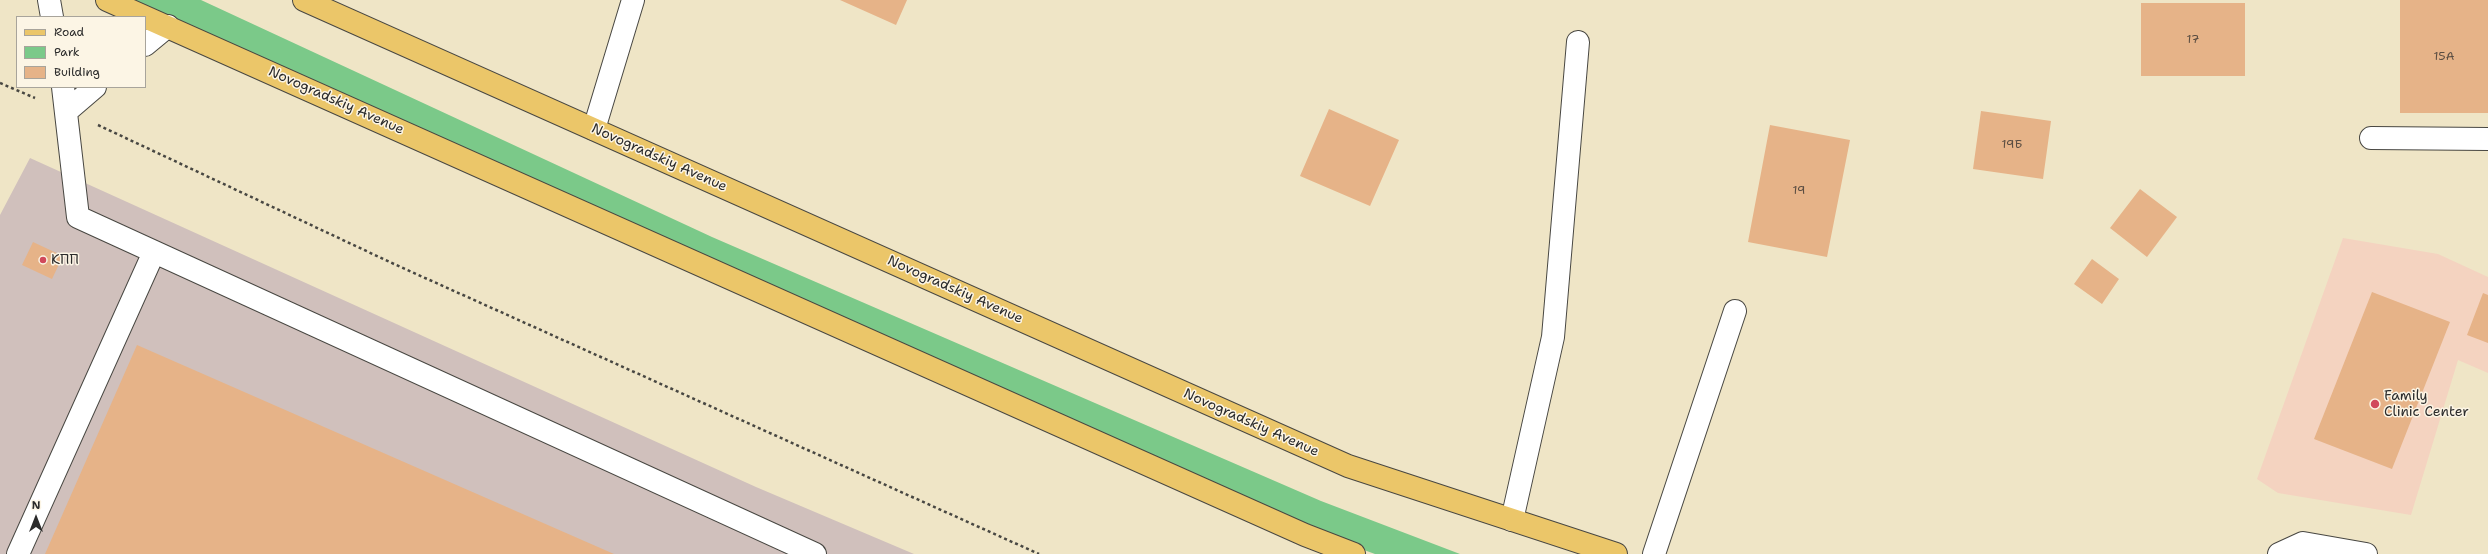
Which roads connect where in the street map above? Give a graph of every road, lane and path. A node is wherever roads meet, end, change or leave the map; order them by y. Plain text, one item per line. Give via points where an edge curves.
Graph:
1 (49, 0) edge
2 (107, 0) edge
3 (633, 0) edge
4 (311, 1) edge
5 (52, 16) edge
6 (145, 16) edge
7 (146, 17) edge
8 (168, 26) junction
9 (1578, 42) dead end
10 (146, 44) edge
11 (63, 88) edge
12 (94, 88) edge
13 (67, 111) junction
14 (594, 129) junction
15 (2371, 138) dead end
16 (2488, 139) edge
17 (154, 252) junction
18 (1735, 311) dead end
19 (1512, 520) junction
20 (18, 554) edge
21 (815, 554) edge
22 (1039, 554) edge
23 (1354, 554) edge
24 (1616, 554) edge
25 (1654, 554) edge
26 (2279, 554) edge
27 (2366, 554) edge

1 - 5 street
2 - 6 main road, Novogradskiy Avenue
3 - 14 street
4 - 14 main road, Novogradskiy Avenue
7 - 8 main road, Novogradskiy Avenue
8 - 10 street
8 - 23 main road, Novogradskiy Avenue via 1305,535
9 - 19 street via 1553,337
11 - 13 street
12 - 13 street
13 - 17 street via 78,217
13 - 22 path via 394,264
14 - 19 main road, Novogradskiy Avenue via 1348,466
15 - 16 street
17 - 20 street
17 - 21 street
18 - 25 street
19 - 24 main road, Novogradskiy Avenue
26 - 27 street via 2303,544

